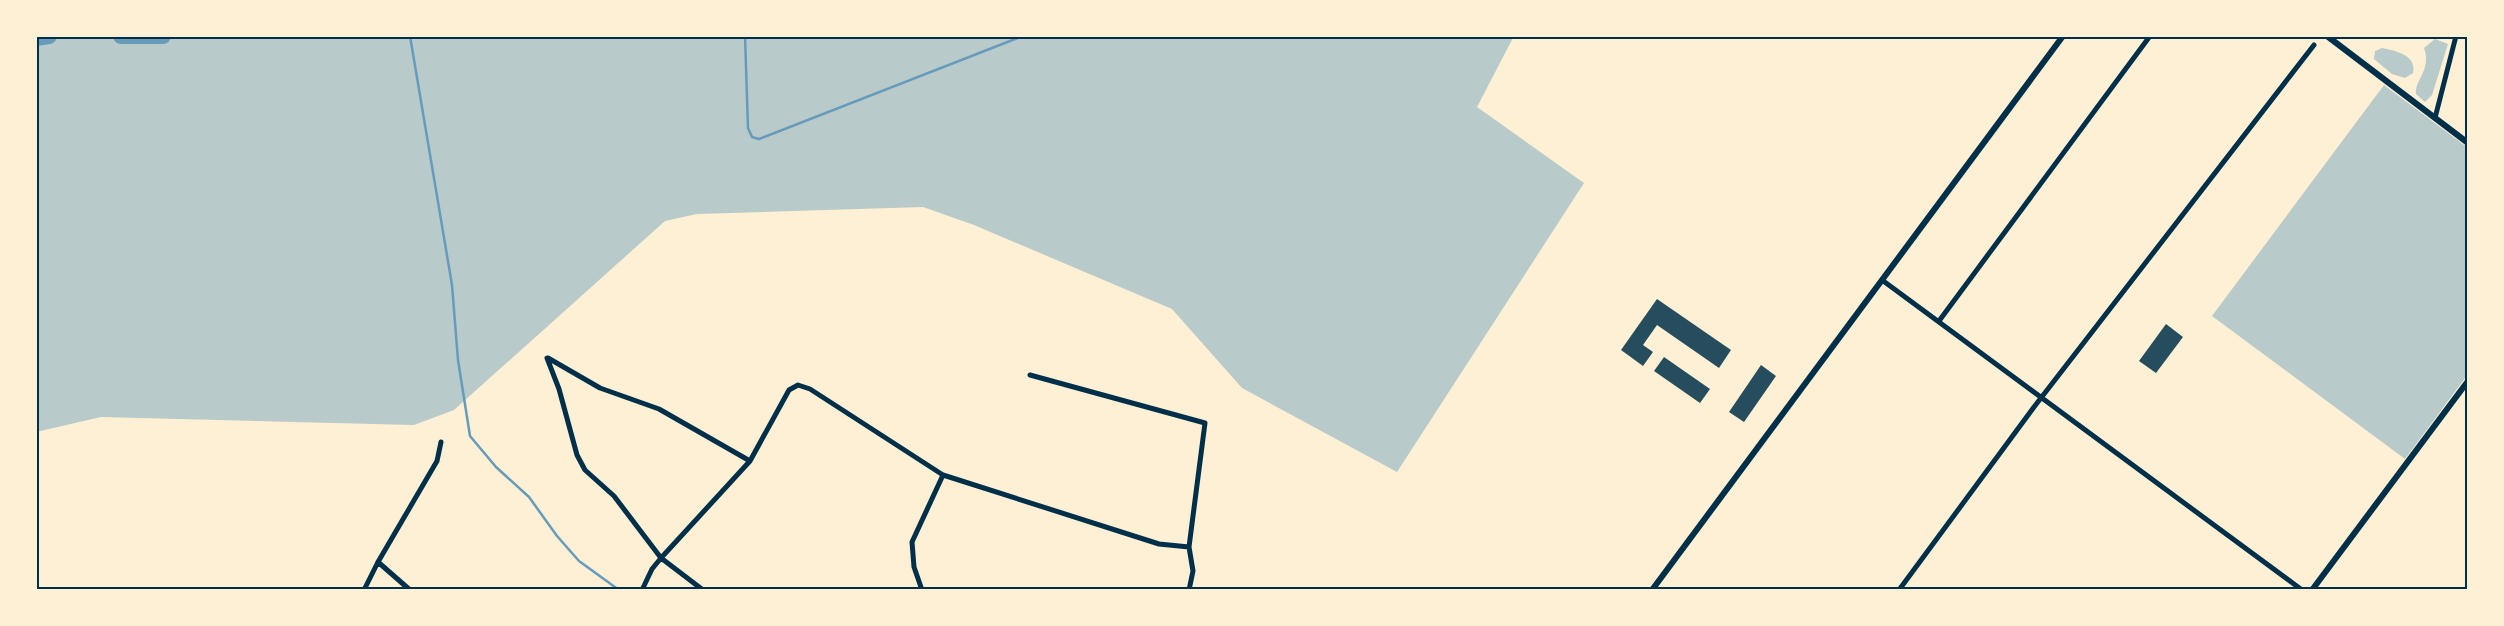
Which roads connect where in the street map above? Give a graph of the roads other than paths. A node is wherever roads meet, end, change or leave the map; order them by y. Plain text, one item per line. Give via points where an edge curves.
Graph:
1 (2063, 36) edge
2 (2150, 36) edge
3 (2327, 36) edge
4 (2456, 36) edge
5 (2314, 45) dead end
6 (2435, 118) junction
7 (2468, 143) edge
8 (1882, 280) junction
9 (1938, 321) junction
10 (1030, 375) dead end
11 (2468, 381) edge
12 (2042, 398) junction
13 (442, 442) dead end
14 (750, 461) junction
15 (943, 475) junction
16 (1189, 547) junction
17 (661, 558) junction
18 (378, 562) junction
19 (364, 590) edge
20 (410, 590) edge
21 (642, 590) edge
22 (703, 590) edge
23 (922, 590) edge
24 (1188, 590) edge
25 (1652, 590) edge
26 (1899, 590) edge
27 (2302, 590) edge
28 (2312, 590) edge

1 - 8 street
2 - 9 street
3 - 6 street
4 - 6 street
5 - 12 street
6 - 7 street
8 - 9 street
8 - 25 street
9 - 12 street
10 - 16 street via 1205,423
11 - 28 street
12 - 26 street
12 - 27 street
13 - 18 street via 437,461
14 - 15 street via 789,390 798,385 810,389
14 - 17 street
14 - 17 street via 659,409 600,388 547,358 560,389 577,455 585,470 614,496
15 - 16 street via 1158,544
15 - 23 street via 912,542 914,567
16 - 24 street via 1193,571
17 - 21 street
17 - 22 street
18 - 19 street
18 - 20 street

